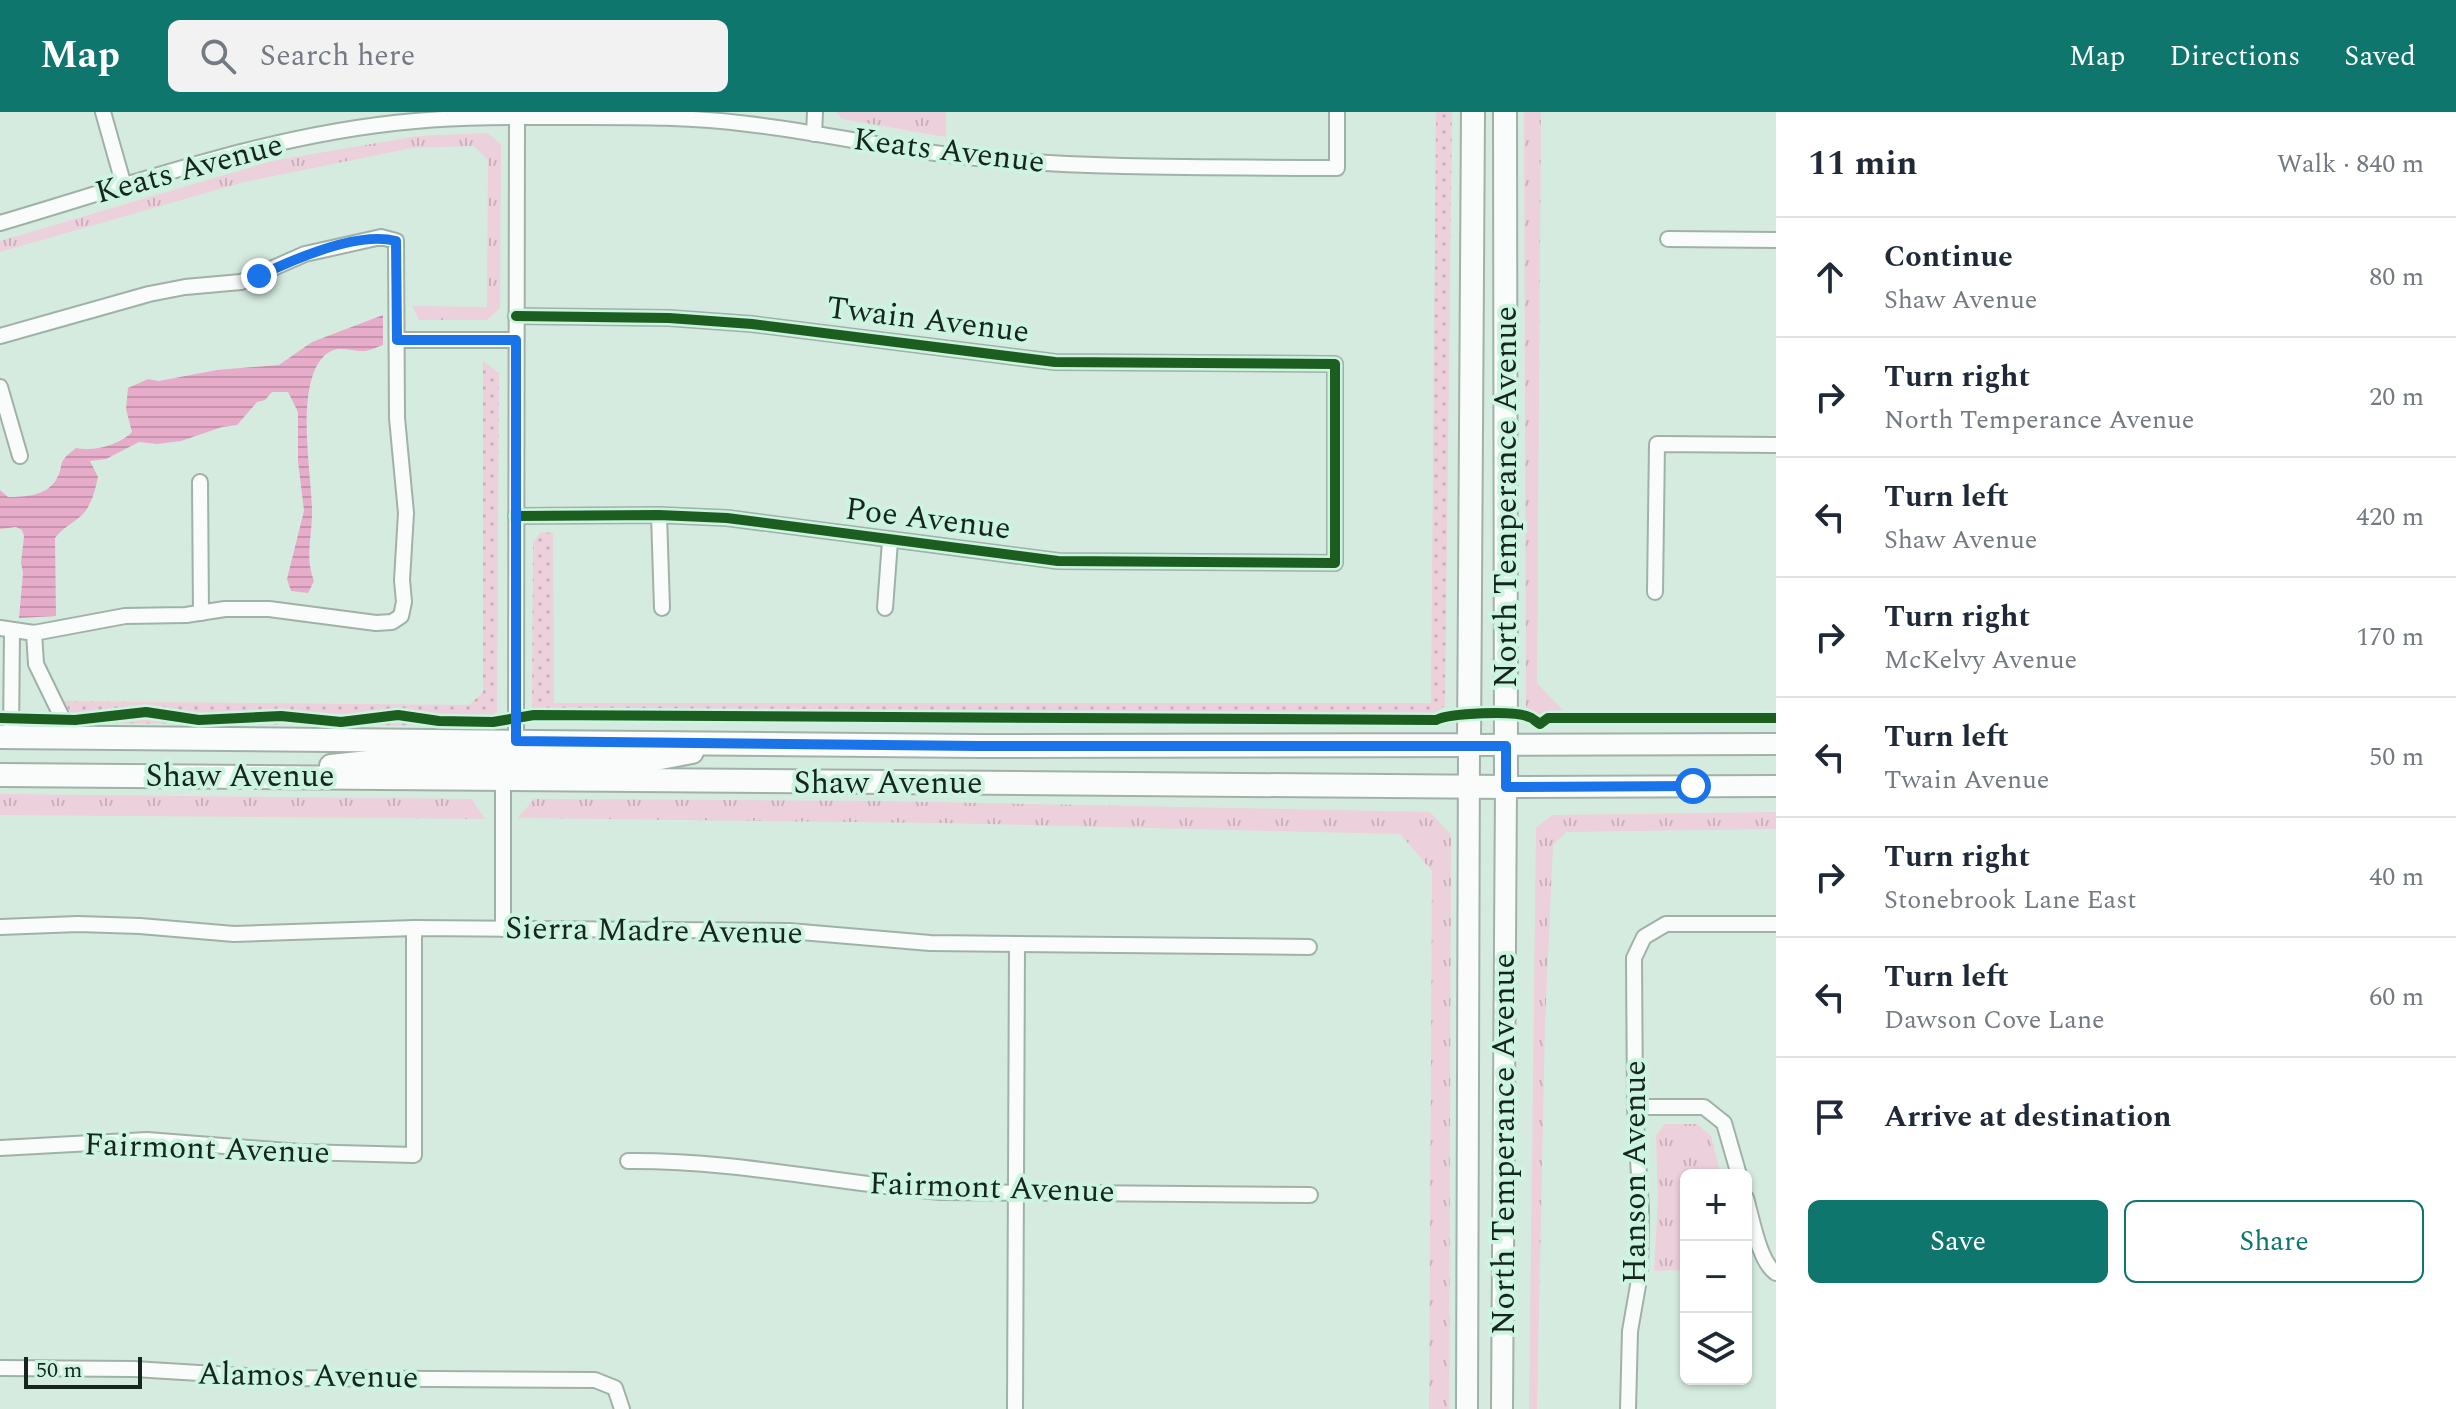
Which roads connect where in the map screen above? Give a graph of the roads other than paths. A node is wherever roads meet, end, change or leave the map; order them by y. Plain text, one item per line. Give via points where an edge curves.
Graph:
1 (103, 112) edge
2 (815, 112) edge
3 (1337, 112) edge
4 (1473, 112) edge
5 (1505, 112) edge
6 (615, 115) edge
7 (517, 116) junction
8 (814, 134) junction
9 (124, 186) junction
10 (0, 223) edge
11 (1668, 239) dead end
12 (1776, 240) edge
13 (516, 316) junction
14 (0, 336) edge
15 (397, 340) junction
16 (516, 340) junction
17 (0, 387) edge
18 (1776, 445) edge
19 (20, 456) dead end
20 (200, 482) dead end
21 (659, 515) junction
22 (516, 516) junction
23 (890, 541) junction
24 (1335, 563) joint
25 (1655, 592) dead end
26 (662, 608) dead end
27 (885, 608) dead end
28 (201, 613) junction
29 (6, 630) edge
30 (34, 633) junction
31 (6, 737) edge
32 (72, 738) junction
33 (516, 741) junction
34 (740, 743) junction
35 (1776, 744) edge
36 (1469, 745) junction
37 (1506, 746) junction
38 (0, 775) edge
39 (279, 776) junction
40 (503, 779) junction
41 (1776, 786) edge
42 (1469, 787) junction
43 (1506, 787) junction
44 (1776, 924) edge
45 (0, 927) edge
46 (414, 928) junction
47 (503, 929) junction
48 (1017, 945) junction
49 (1309, 947) dead end
50 (1635, 1107) junction
51 (0, 1148) edge
52 (628, 1161) dead end
53 (1737, 1169) edge
54 (1016, 1193) junction
55 (1310, 1195) dead end
56 (1752, 1218) edge
57 (1776, 1273) edge
58 (0, 1368) edge
59 (622, 1409) edge
60 (1015, 1409) edge
61 (1467, 1409) edge
62 (1502, 1409) edge
63 (1628, 1409) edge

1 - 9 street
2 - 8 street
3 - 8 street, Keats Avenue via 1337,168 1072,165 905,150
4 - 36 main road, North Temperance Avenue
5 - 37 main road, North Temperance Avenue
6 - 7 street, Keats Avenue
6 - 8 street, Keats Avenue
7 - 9 street, Keats Avenue via 414,121 325,133
7 - 13 street
9 - 10 street, Keats Avenue
11 - 12 street
13 - 16 street
13 - 24 street, Twain Avenue via 752,324 1055,362 1335,364
14 - 15 street via 149,294 241,282 305,254 381,237 396,241
15 - 16 street
15 - 28 street via 397,418 406,513 401,616 376,623 269,609
16 - 22 street
17 - 19 street
18 - 25 street via 1657,444
20 - 28 street
21 - 22 street, Poe Avenue
21 - 23 street, Poe Avenue via 727,518
21 - 26 street
22 - 33 street
23 - 24 street, Poe Avenue via 1058,561
23 - 27 street
28 - 30 street via 125,616
29 - 30 street
29 - 31 street
30 - 32 street via 36,664
31 - 32 main road, Shaw Avenue
32 - 33 main road, Shaw Avenue
33 - 34 main road, Shaw Avenue
33 - 39 main road via 509,755 493,761 359,762
34 - 36 main road, Shaw Avenue
34 - 40 main road via 650,760 535,760 515,767
35 - 37 main road, Shaw Avenue
36 - 37 main road, Shaw Avenue
36 - 42 main road, North Temperance Avenue
37 - 43 main road, North Temperance Avenue
38 - 39 main road, Shaw Avenue
39 - 40 main road, Shaw Avenue
40 - 42 main road, Shaw Avenue
40 - 47 street
41 - 43 main road, Shaw Avenue
42 - 43 main road, Shaw Avenue
42 - 61 main road, North Temperance Avenue
43 - 62 main road, North Temperance Avenue
44 - 50 street, Hanson Avenue via 1666,924 1644,937 1634,958
45 - 46 street, Sierra Madre Avenue via 140,926 234,934
46 - 47 street, Sierra Madre Avenue
46 - 51 street, Fairmont Avenue via 414,1155 147,1140
47 - 48 street, Sierra Madre Avenue via 789,931
48 - 49 street, Sierra Madre Avenue
48 - 54 street
50 - 53 street via 1704,1107 1724,1123
50 - 63 street, Hanson Avenue via 1641,1235
52 - 54 street, Fairmont Avenue via 685,1161 889,1187
54 - 55 street, Fairmont Avenue
54 - 60 street
56 - 57 street via 1764,1259
58 - 59 street, Alamos Avenue via 282,1378 595,1380 615,1388

